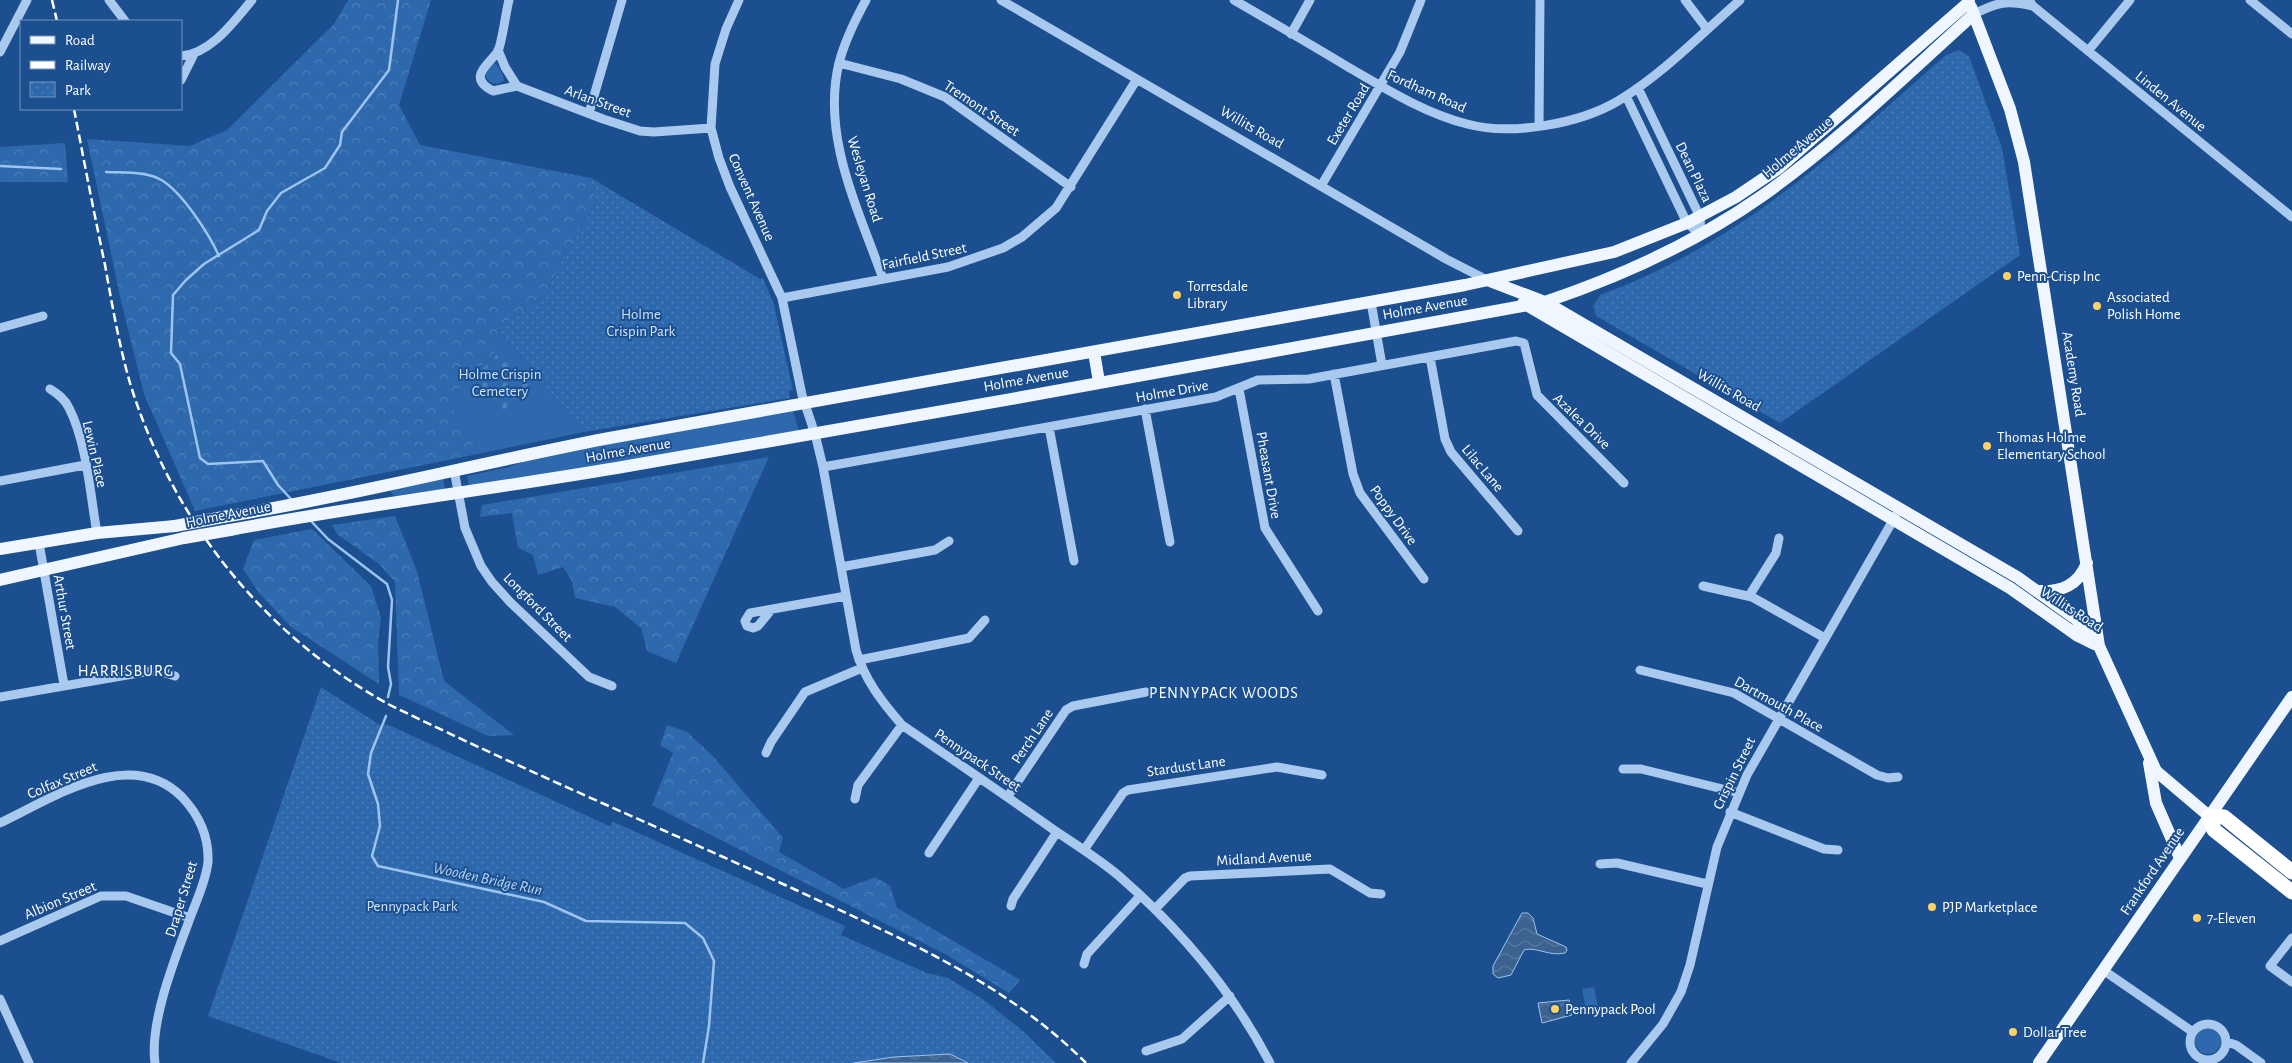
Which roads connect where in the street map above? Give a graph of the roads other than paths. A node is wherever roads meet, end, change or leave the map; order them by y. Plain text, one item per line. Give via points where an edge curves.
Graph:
1 (28, 0) edge
2 (108, 0) edge
3 (509, 0) edge
4 (622, 0) edge
5 (739, 0) edge
6 (866, 0) edge
7 (1001, 0) edge
8 (1234, 0) edge
9 (1310, 0) edge
10 (1421, 0) edge
11 (1540, 0) edge
12 (1685, 0) edge
13 (1740, 0) edge
14 (2130, 0) edge
15 (2250, 0) edge
16 (246, 2) edge
17 (2031, 3) edge
18 (1970, 4) edge
19 (124, 20) edge
20 (1707, 29) junction
21 (1292, 34) junction
22 (2292, 34) edge
23 (498, 50) junction
24 (2088, 51) junction
25 (0, 52) edge
26 (182, 56) edge
27 (193, 56) junction
28 (839, 63) junction
29 (182, 78) edge
30 (1137, 80) junction
31 (517, 86) junction
32 (1381, 86) junction
33 (1638, 88) junction
34 (1626, 96) junction
35 (589, 113) junction
36 (1539, 126) junction
37 (711, 128) junction
38 (1321, 186) junction
39 (1071, 187) junction
40 (2292, 216) edge
41 (1700, 217) junction
42 (1687, 223) junction
43 (1701, 235) junction
44 (883, 279) junction
45 (1487, 280) junction
46 (782, 298) junction
47 (1371, 302) junction
48 (1545, 302) junction
49 (1526, 305) junction
50 (44, 316) dead end
51 (0, 328) edge
52 (1376, 332) junction
53 (1524, 343) joint
54 (1094, 352) junction
55 (1430, 357) junction
56 (1382, 365) junction
57 (1334, 374) junction
58 (1099, 382) junction
59 (50, 389) dead end
60 (1239, 389) junction
61 (805, 402) junction
62 (1145, 410) junction
63 (1049, 427) junction
64 (815, 434) junction
65 (84, 464) junction
66 (823, 467) junction
67 (454, 470) junction
68 (0, 481) edge
69 (1624, 483) dead end
70 (459, 494) junction
71 (1897, 514) junction
72 (1518, 531) dead end
73 (97, 533) junction
74 (1779, 538) dead end
75 (949, 541) dead end
76 (1170, 542) dead end
77 (39, 543) junction
78 (0, 549) edge
79 (1074, 561) dead end
80 (2087, 562) junction
81 (841, 567) junction
82 (44, 571) junction
83 (1424, 579) dead end
84 (0, 580) edge
85 (1703, 586) dead end
86 (2038, 591) junction
87 (846, 596) junction
88 (1749, 596) junction
89 (772, 609) dead end
90 (1318, 611) dead end
91 (985, 620) dead end
92 (1825, 638) junction
93 (2099, 646) junction
94 (861, 664) junction
95 (1640, 670) dead end
96 (175, 676) dead end
97 (64, 685) junction
98 (612, 686) dead end
99 (1146, 692) dead end
100 (0, 697) edge
101 (2292, 697) edge
102 (1778, 718) junction
103 (902, 725) junction
104 (766, 753) dead end
105 (2148, 756) junction
106 (1623, 769) dead end
107 (136, 775) joint
108 (1322, 775) dead end
109 (1898, 777) dead end
110 (979, 778) junction
111 (1739, 792) junction
112 (1008, 796) junction
113 (854, 799) dead end
114 (1730, 812) junction
115 (2209, 816) junction
116 (0, 822) edge
117 (1057, 832) junction
118 (1084, 850) junction
119 (1838, 850) dead end
120 (929, 853) dead end
121 (2180, 858) junction
122 (1600, 864) dead end
123 (2292, 872) edge
124 (1707, 884) junction
125 (2292, 892) edge
126 (1381, 894) dead end
127 (1140, 896) junction
128 (1011, 906) dead end
129 (1155, 909) junction
130 (190, 918) junction
131 (2292, 938) edge
132 (0, 941) edge
133 (1084, 964) dead end
134 (2103, 970) junction
135 (2292, 982) edge
136 (1230, 996) junction
137 (0, 999) edge
138 (2193, 1032) junction
139 (2227, 1042) junction
140 (1146, 1051) dead end
141 (2196, 1060) edge
142 (29, 1063) edge
143 (155, 1063) edge
144 (1270, 1063) edge
145 (1631, 1063) edge
146 (2040, 1063) edge
147 (2261, 1063) edge

1 - 25 street
2 - 19 street
3 - 23 street
4 - 35 street
5 - 37 street, Convent Avenue via 715,64
6 - 28 street, Wesleyan Road via 852,26
7 - 30 street, Willits Road
8 - 21 street, Fordham Road
9 - 21 street
10 - 32 street, Exeter Road via 1400,52
11 - 36 street
12 - 20 street
13 - 20 street, Fordham Road
14 - 24 street
15 - 22 street
16 - 27 street via 220,35
17 - 18 street, Linden Avenue
17 - 24 street, Linden Avenue
18 - 41 main road, Holme Avenue via 1792,158 1751,188
18 - 43 main road, Holme Avenue via 1800,168
18 - 80 main road, Academy Road via 2010,109 2022,155
20 - 33 street, Fordham Road
21 - 32 street, Fordham Road
23 - 31 street
23 - 31 street via 481,70 484,85 493,91
24 - 40 street, Linden Avenue
26 - 27 street
27 - 29 street
28 - 39 street, Tremont Street via 901,78 945,97
28 - 44 street, Wesleyan Road via 834,108 840,156
30 - 38 street, Willits Road
30 - 39 street, Fairfield Street
31 - 35 street, Arlan Street
32 - 36 street, Fordham Road via 1438,115 1469,125 1503,128
32 - 38 street, Exeter Road
33 - 34 street, Fordham Road
33 - 41 street, Dean Plaza
34 - 36 street, Fordham Road via 1572,119
34 - 42 street, Dean Plaza
35 - 37 street, Arlan Street via 646,132
37 - 46 street, Convent Avenue via 730,187
38 - 45 street, Willits Road
39 - 44 street, Fairfield Street via 1040,223 1003,248 948,267
41 - 42 main road, Holme Avenue
41 - 43 street, Dean Plaza
42 - 43 street, Dean Plaza
42 - 45 main road, Holme Avenue via 1599,256
43 - 48 main road, Holme Avenue via 1634,269
44 - 46 street, Fairfield Street
45 - 47 main road, Holme Avenue
45 - 48 main road, Willits Road
45 - 49 main road, Willits Road
46 - 61 street, Convent Avenue
47 - 52 street
47 - 54 main road, Holme Avenue
48 - 49 main road, Holme Avenue
48 - 71 main road, Willits Road
49 - 52 main road, Holme Avenue
49 - 71 main road, Willits Road
50 - 51 street
52 - 56 street
52 - 58 main road, Holme Avenue
53 - 55 street, Holme Drive via 1516,341
53 - 69 street, Azalea Drive via 1537,395
54 - 58 main road
54 - 61 main road, Holme Avenue
55 - 56 street, Holme Drive
55 - 72 street, Lilac Lane via 1445,439 1451,452
56 - 57 street, Holme Drive
57 - 60 street, Holme Drive via 1258,380
57 - 83 street, Poppy Drive via 1353,474 1360,493
58 - 64 main road, Holme Avenue
59 - 65 street, Lewin Place via 60,395 69,407
60 - 62 street, Holme Drive via 1216,397
60 - 90 street, Pheasant Drive via 1265,528
61 - 64 street, Pennypack Street
61 - 67 main road, Holme Avenue
62 - 63 street, Holme Drive
62 - 76 street
63 - 66 street, Holme Drive
63 - 79 street
64 - 66 street, Pennypack Street
64 - 70 main road, Holme Avenue
65 - 68 street
65 - 73 street, Lewin Place
66 - 81 street, Pennypack Street
67 - 70 street, Longford Street
67 - 73 main road, Holme Avenue, bridge via 277,508 175,526
70 - 82 main road, Holme Avenue, bridge via 340,510 184,538
70 - 98 street, Longford Street via 472,548 492,582 590,677
71 - 86 main road, Willits Road
71 - 92 street, Crispin Street
71 - 93 main road, Willits Road via 2078,636
73 - 77 main road, Holme Avenue
74 - 88 street via 1776,552
75 - 81 street via 935,550
77 - 78 main road, Holme Avenue
77 - 82 street, Arthur Street
80 - 86 main road via 2081,576 2070,586
80 - 93 main road, Academy Road
81 - 87 street, Pennypack Street
82 - 84 main road, Holme Avenue
82 - 97 street, Arthur Street
85 - 88 street
86 - 93 main road, Willits Road via 2076,619
87 - 89 street
87 - 94 street, Pennypack Street
88 - 92 street
91 - 94 street via 969,638
92 - 102 street, Crispin Street
93 - 105 main road, Academy Road
94 - 103 street, Pennypack Street via 883,702
94 - 104 street via 805,692
95 - 102 street, Dartmouth Place via 1725,689
96 - 97 street via 156,670
97 - 100 street
99 - 112 street, Perch Lane via 1066,710
101 - 115 main road, Frankford Avenue
102 - 109 street, Dartmouth Place via 1877,775
102 - 111 street, Crispin Street
103 - 110 street, Pennypack Street
103 - 113 street via 858,784
105 - 115 main road, Academy Road via 2161,777
105 - 121 main road via 2156,804
106 - 111 street via 1641,769
107 - 116 street, Colfax Street via 107,776 89,782
107 - 130 street, Draper Street via 146,776 178,793 197,816 204,832 208,863
108 - 118 street, Stardust Lane via 1277,767 1128,790
110 - 112 street, Pennypack Street
110 - 120 street
111 - 114 street, Crispin Street
112 - 117 street, Pennypack Street
114 - 119 street via 1824,849
114 - 124 street, Crispin Street
115 - 121 main road, Frankford Avenue
115 - 123 highway via 2224,817
115 - 125 highway via 2214,830
117 - 118 street, Pennypack Street
117 - 128 street
118 - 127 street, Pennypack Street
121 - 134 main road, Frankford Avenue
122 - 124 street via 1617,863
124 - 145 street, Crispin Street via 1689,971 1681,992 1663,1024
126 - 129 street, Midland Avenue via 1370,893 1330,869 1190,876
127 - 129 street, Pennypack Street
127 - 133 street via 1087,954
129 - 136 street, Pennypack Street
130 - 132 street, Albion Street via 126,896 101,896
130 - 143 street, Draper Street via 157,1016
131 - 135 street via 2270,966
134 - 138 street
134 - 146 main road, Frankford Avenue
136 - 140 street via 1182,1039
136 - 144 street, Pennypack Street
137 - 142 street
138 - 139 street via 2210,1024 2222,1030
138 - 141 street via 2190,1046
139 - 141 street via 2217,1059
139 - 147 street

